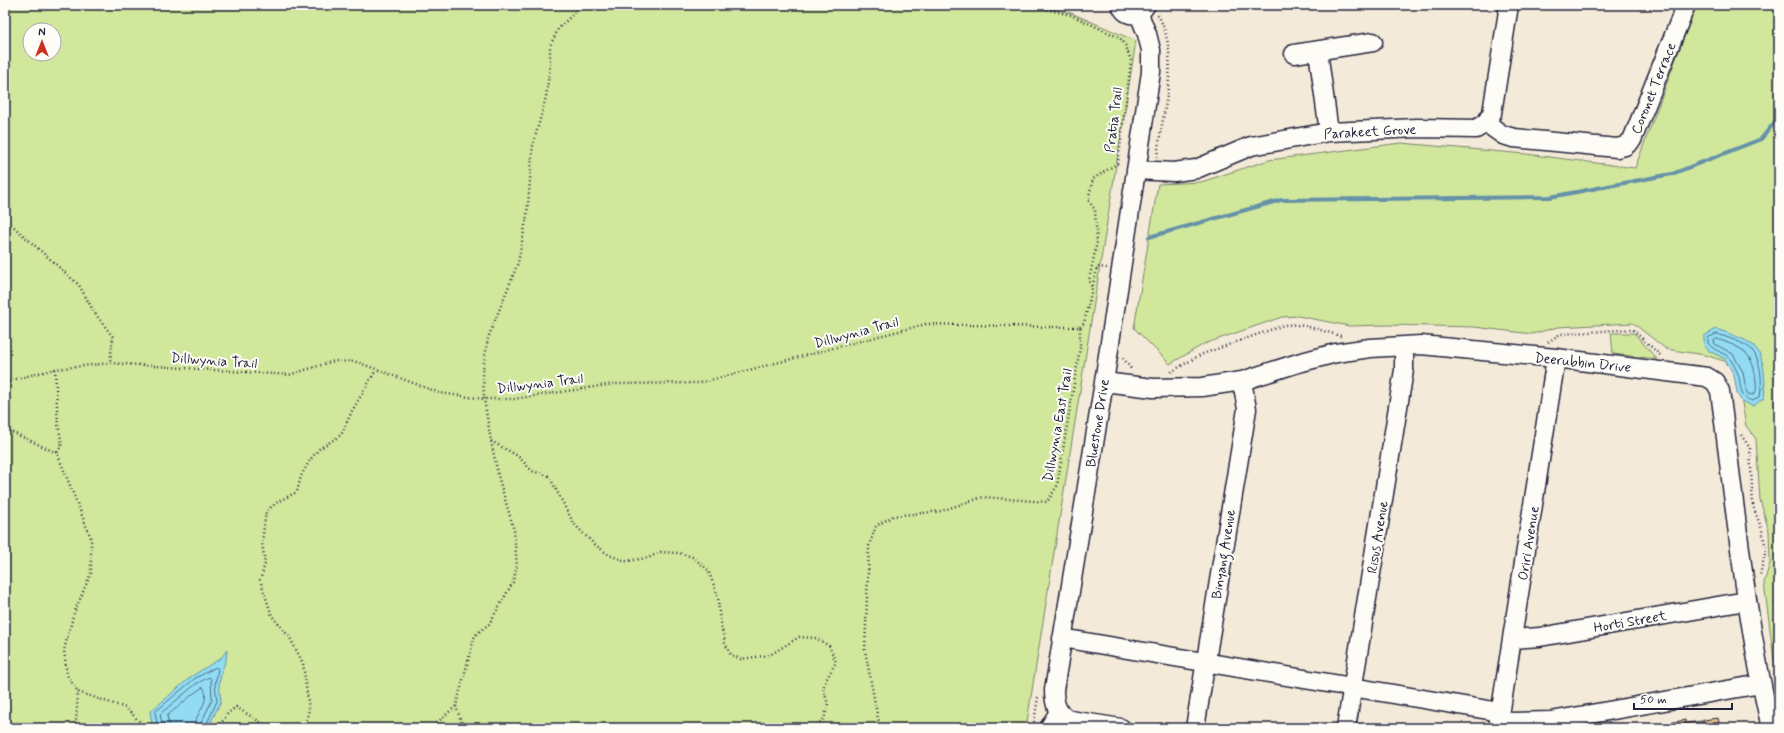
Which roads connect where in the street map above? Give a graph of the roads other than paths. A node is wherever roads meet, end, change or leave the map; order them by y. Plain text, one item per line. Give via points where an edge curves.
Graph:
1 (1121, 5) edge
2 (1509, 5) edge
3 (1686, 5) edge
4 (1142, 9) edge
5 (1373, 42) dead end
6 (1318, 51) junction
7 (1294, 54) dead end
8 (1486, 123) junction
9 (1329, 132) junction
10 (1136, 170) junction
11 (1404, 346) junction
12 (1556, 358) junction
13 (1242, 381) junction
14 (1104, 382) junction
15 (1746, 601) junction
16 (1062, 638) junction
17 (1513, 638) junction
18 (1205, 661) junction
19 (1761, 684) junction
20 (1353, 687) junction
21 (1059, 712) junction
22 (1499, 720) edge
23 (1049, 728) edge
24 (1120, 728) edge
25 (1194, 728) edge
26 (1346, 728) edge
27 (1771, 728) edge

1 - 4 street via 1131,15
2 - 8 street via 1492,113
3 - 8 street, Coronet Terrace via 1632,140 1625,146 1617,148 1514,138 1503,135
4 - 10 street, Bluestone Drive via 1151,50
5 - 6 street
6 - 7 street
6 - 9 street
8 - 9 street, Parakeet Grove via 1470,130 1417,128
9 - 10 street, Parakeet Grove via 1251,146 1196,169 1174,172
10 - 14 street, Bluestone Drive
11 - 12 street, Deerubbin Drive via 1436,346
11 - 13 street, Deerubbin Drive via 1336,353
11 - 20 street, Risus Avenue via 1404,370
12 - 15 street, Deerubbin Drive via 1695,374 1715,382 1720,394
12 - 17 street, Oriri Avenue
13 - 14 street, Deerubbin Drive via 1184,388 1153,388
13 - 18 street, Binyang Avenue via 1247,409
14 - 16 street, Bluestone Drive
15 - 17 street, Horti Street via 1540,637
15 - 19 street, Deerubbin Drive
16 - 18 street
16 - 21 street, Bluestone Drive via 1054,698
17 - 22 street, Oriri Avenue
18 - 20 street
18 - 25 street, Binyang Avenue
19 - 22 street via 1551,721
19 - 27 street, Deerubbin Drive
20 - 22 street
20 - 26 street, Risus Avenue
21 - 23 street
21 - 24 street via 1070,720

